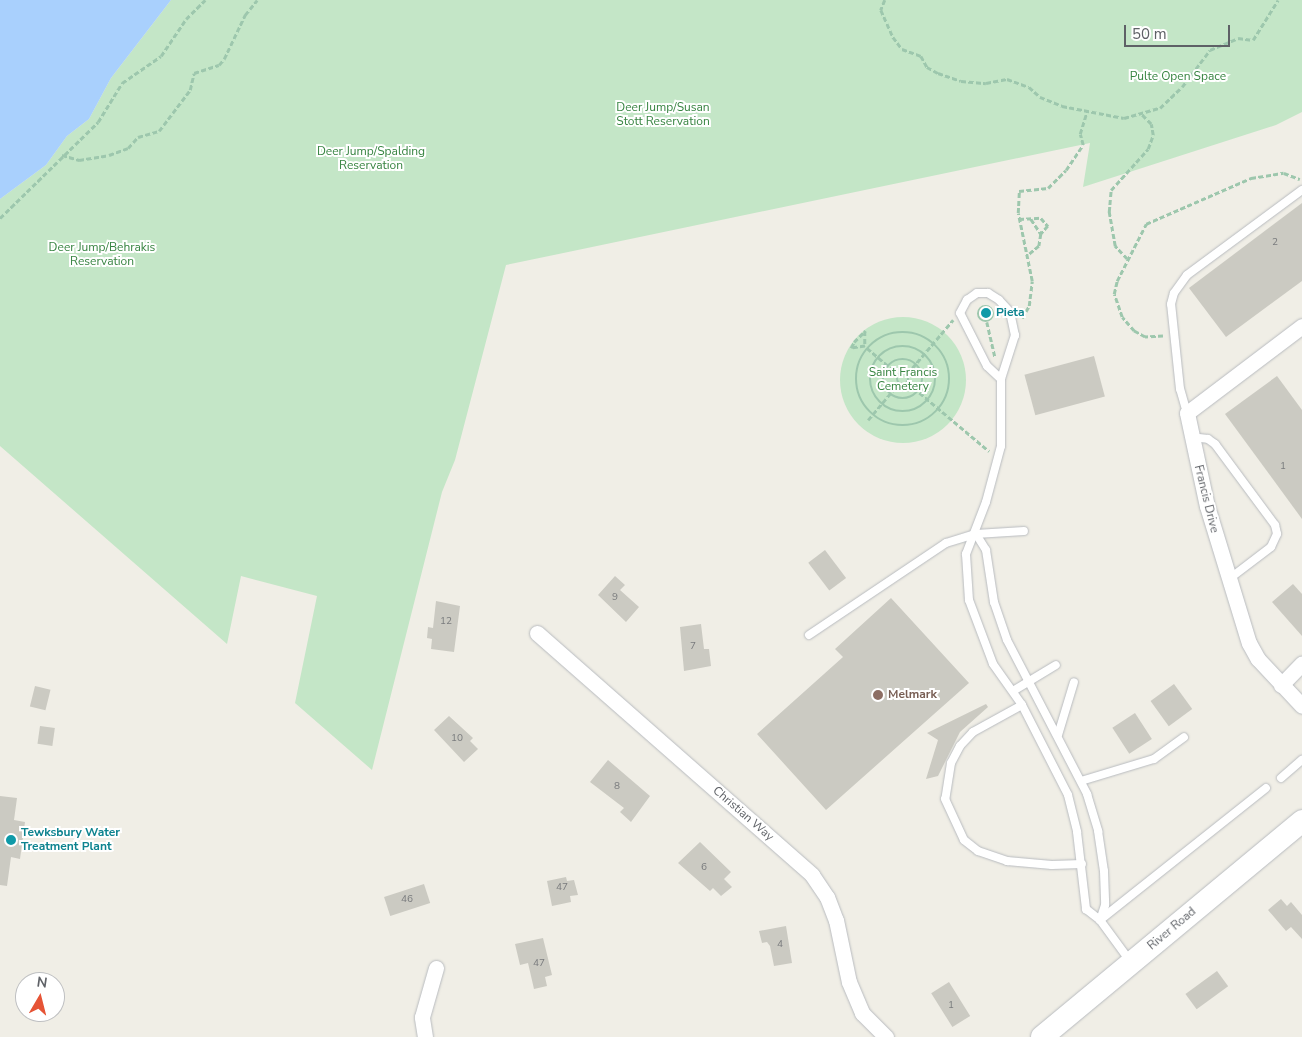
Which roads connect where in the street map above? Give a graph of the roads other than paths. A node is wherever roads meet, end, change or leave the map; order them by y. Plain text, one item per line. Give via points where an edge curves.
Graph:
1 (1302, 190) edge
2 (1302, 326) edge
3 (1001, 379) junction
4 (1187, 412) junction
5 (1190, 437) junction
6 (1024, 531) dead end
7 (976, 534) junction
8 (1228, 580) junction
9 (537, 633) dead end
10 (809, 635) dead end
11 (1302, 663) edge
12 (1056, 665) dead end
13 (1074, 682) dead end
14 (1030, 684) junction
15 (1280, 685) junction
16 (1013, 691) junction
17 (1022, 705) junction
18 (1302, 706) edge
19 (1058, 735) junction
20 (1184, 738) dead end
21 (1302, 760) edge
22 (1280, 778) dead end
23 (1081, 781) junction
24 (1266, 788) dead end
25 (1302, 821) edge
26 (1082, 864) junction
27 (1100, 920) junction
28 (1131, 963) junction
29 (436, 968) dead end
30 (1046, 1035) edge
31 (425, 1037) edge
32 (886, 1037) edge

1 - 4 lane via 1180,282 1171,304 1180,389
2 - 4 street
3 - 3 lane via 1015,335 1010,312 988,293 976,293 967,300 960,313 987,366
3 - 7 lane via 998,459
4 - 5 street, Francis Drive
5 - 8 street, Francis Drive
5 - 8 lane via 1208,439 1215,444 1275,525 1277,534 1271,547
6 - 7 lane
7 - 10 lane via 946,544
7 - 14 lane via 986,550 994,602 1007,640
7 - 16 lane via 966,554 970,600 993,664
8 - 15 street, Francis Drive via 1248,643
9 - 32 street, Christian Way via 812,875 827,897 836,920 849,982 862,1012
11 - 15 street
12 - 14 lane
13 - 19 lane
14 - 16 lane
14 - 19 lane
15 - 18 street, Francis Drive
16 - 17 lane
17 - 26 lane via 1068,796
17 - 26 lane via 973,732 960,746 951,762 945,800 964,840 978,851 1006,860 1052,866
19 - 23 lane
20 - 23 lane via 1154,759
21 - 22 lane
23 - 27 lane via 1098,831 1104,871 1105,905
24 - 27 lane
25 - 28 main road, River Road
26 - 27 lane via 1086,909
27 - 28 lane
28 - 30 main road, River Road
29 - 31 street via 422,1017

